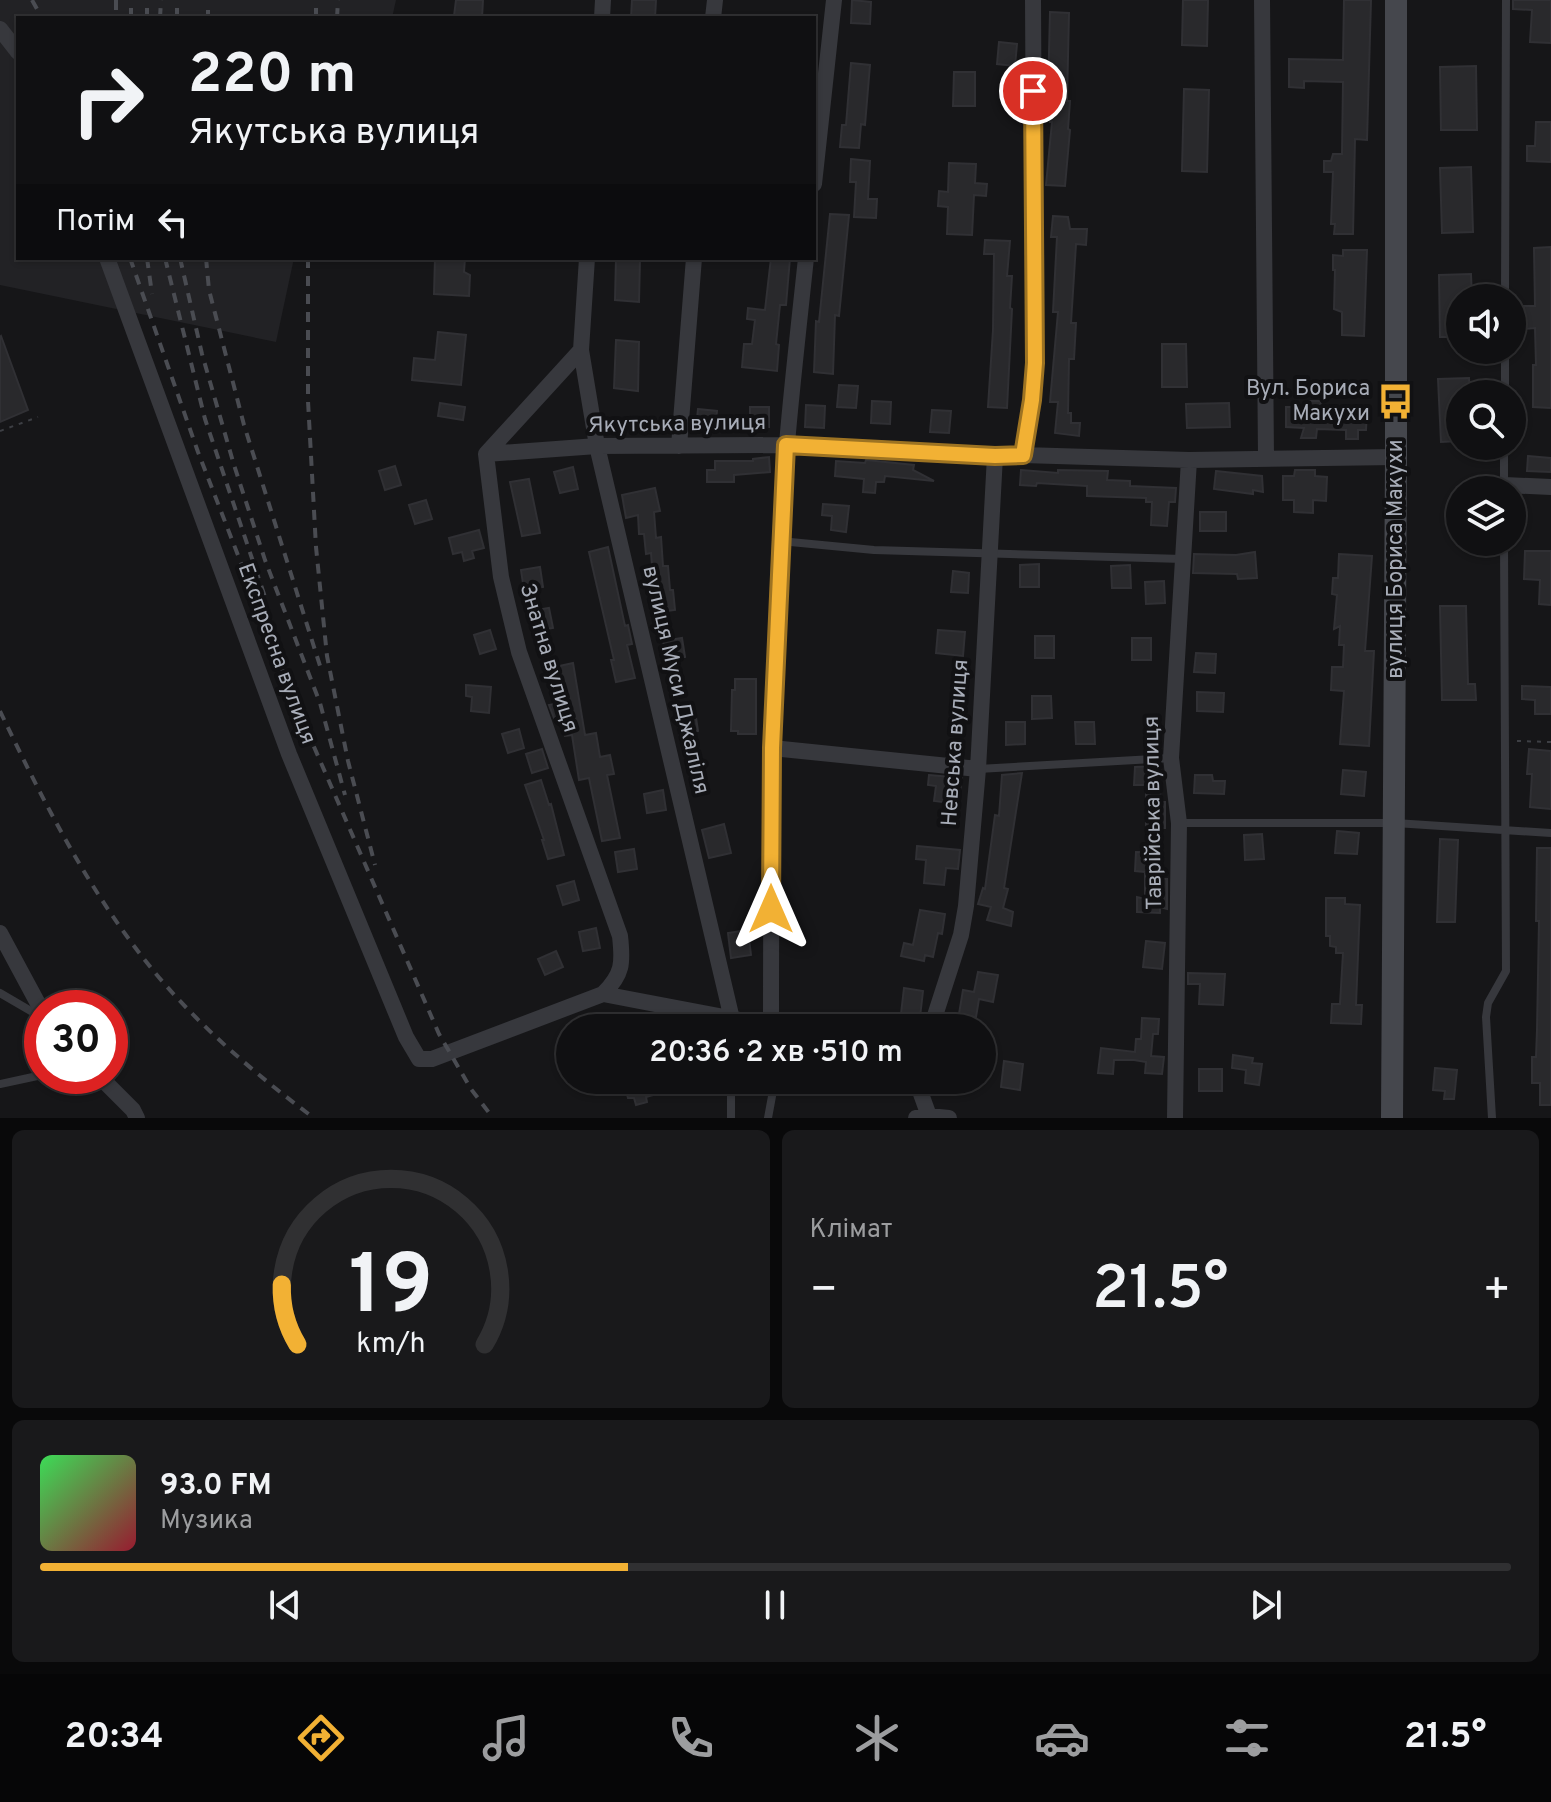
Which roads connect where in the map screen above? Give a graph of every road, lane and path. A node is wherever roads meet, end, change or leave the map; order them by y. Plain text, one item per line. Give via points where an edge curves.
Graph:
1 (834, 0) edge
2 (1033, 0) edge
3 (1262, 0) edge
4 (1396, 0) edge
5 (1506, 0) edge
6 (0, 29) edge
7 (16, 49) edge
8 (816, 166) edge
9 (108, 260) edge
10 (587, 260) edge
11 (694, 260) edge
12 (806, 260) edge
13 (1505, 284) edge
14 (581, 350) junction
15 (38, 417) dead end
16 (0, 431) edge
17 (786, 445) junction
18 (597, 446) junction
19 (679, 446) junction
20 (486, 454) junction
21 (1023, 455) junction
22 (995, 456) junction
23 (1266, 457) junction
24 (1396, 457) junction
25 (1189, 460) junction
26 (1526, 487) edge
27 (1551, 487) edge
28 (780, 541) junction
29 (991, 552) junction
30 (1504, 556) edge
31 (1183, 559) junction
32 (1504, 741) junction
33 (1551, 742) edge
34 (772, 748) junction
35 (1171, 758) junction
36 (978, 769) junction
37 (1179, 823) junction
38 (1395, 823) junction
39 (1505, 829) junction
40 (1551, 833) edge
41 (0, 933) edge
42 (31, 990) edge
43 (0, 993) edge
44 (603, 994) junction
45 (24, 1007) edge
46 (689, 1014) edge
47 (730, 1014) edge
48 (776, 1014) edge
49 (936, 1014) edge
50 (24, 1079) edge
51 (0, 1084) edge
52 (117, 1094) edge
53 (731, 1094) edge
54 (772, 1094) edge
55 (918, 1094) edge
56 (922, 1117) edge
57 (137, 1118) edge
58 (731, 1118) edge
59 (768, 1118) edge
60 (949, 1118) edge
61 (1175, 1118) edge
62 (1392, 1118) edge
63 (1492, 1118) edge

1 - 8 street
2 - 21 street via 1035,363
3 - 23 street
4 - 24 main road, вулиця Бориса Макухи
5 - 13 lane
6 - 7 street
9 - 44 street, Експресна вулиця via 289,754 419,1059 432,1059
10 - 14 street
11 - 19 street
12 - 17 street
14 - 18 street, вулиця Муси Джаліля
14 - 20 street
15 - 16 path
17 - 19 street, Якутська вулиця
17 - 22 street, Якутська вулиця
17 - 28 street
18 - 19 street, Якутська вулиця
18 - 20 street, Якутська вулиця
18 - 47 street, вулиця Муси Джаліля
20 - 44 street, Знатна вулиця via 501,577 519,652 620,936 622,961 616,980
21 - 22 street, Якутська вулиця
21 - 25 street, Якутська вулиця
22 - 29 street, Невська вулиця
23 - 24 street, Якутська вулиця
23 - 25 street, Якутська вулиця
24 - 38 main road, вулиця Бориса Макухи
25 - 31 street, Таврійська вулиця
26 - 27 street
28 - 29 lane via 874,550
28 - 34 street
29 - 31 lane
29 - 36 street, Невська вулиця
30 - 32 lane
31 - 35 street, Таврійська вулиця
32 - 33 path
32 - 39 lane
34 - 36 street
34 - 48 street
35 - 36 lane
35 - 37 street, Таврійська вулиця
36 - 49 street, Невська вулиця via 961,935
37 - 38 lane
37 - 61 street, Таврійська вулиця
38 - 39 lane
38 - 62 main road, вулиця Бориса Макухи
39 - 40 lane
39 - 63 lane via 1506,971 1486,1017
41 - 42 street
43 - 45 lane
44 - 46 street
50 - 51 lane
52 - 57 street
53 - 58 lane
54 - 59 lane
55 - 56 street
56 - 60 street

